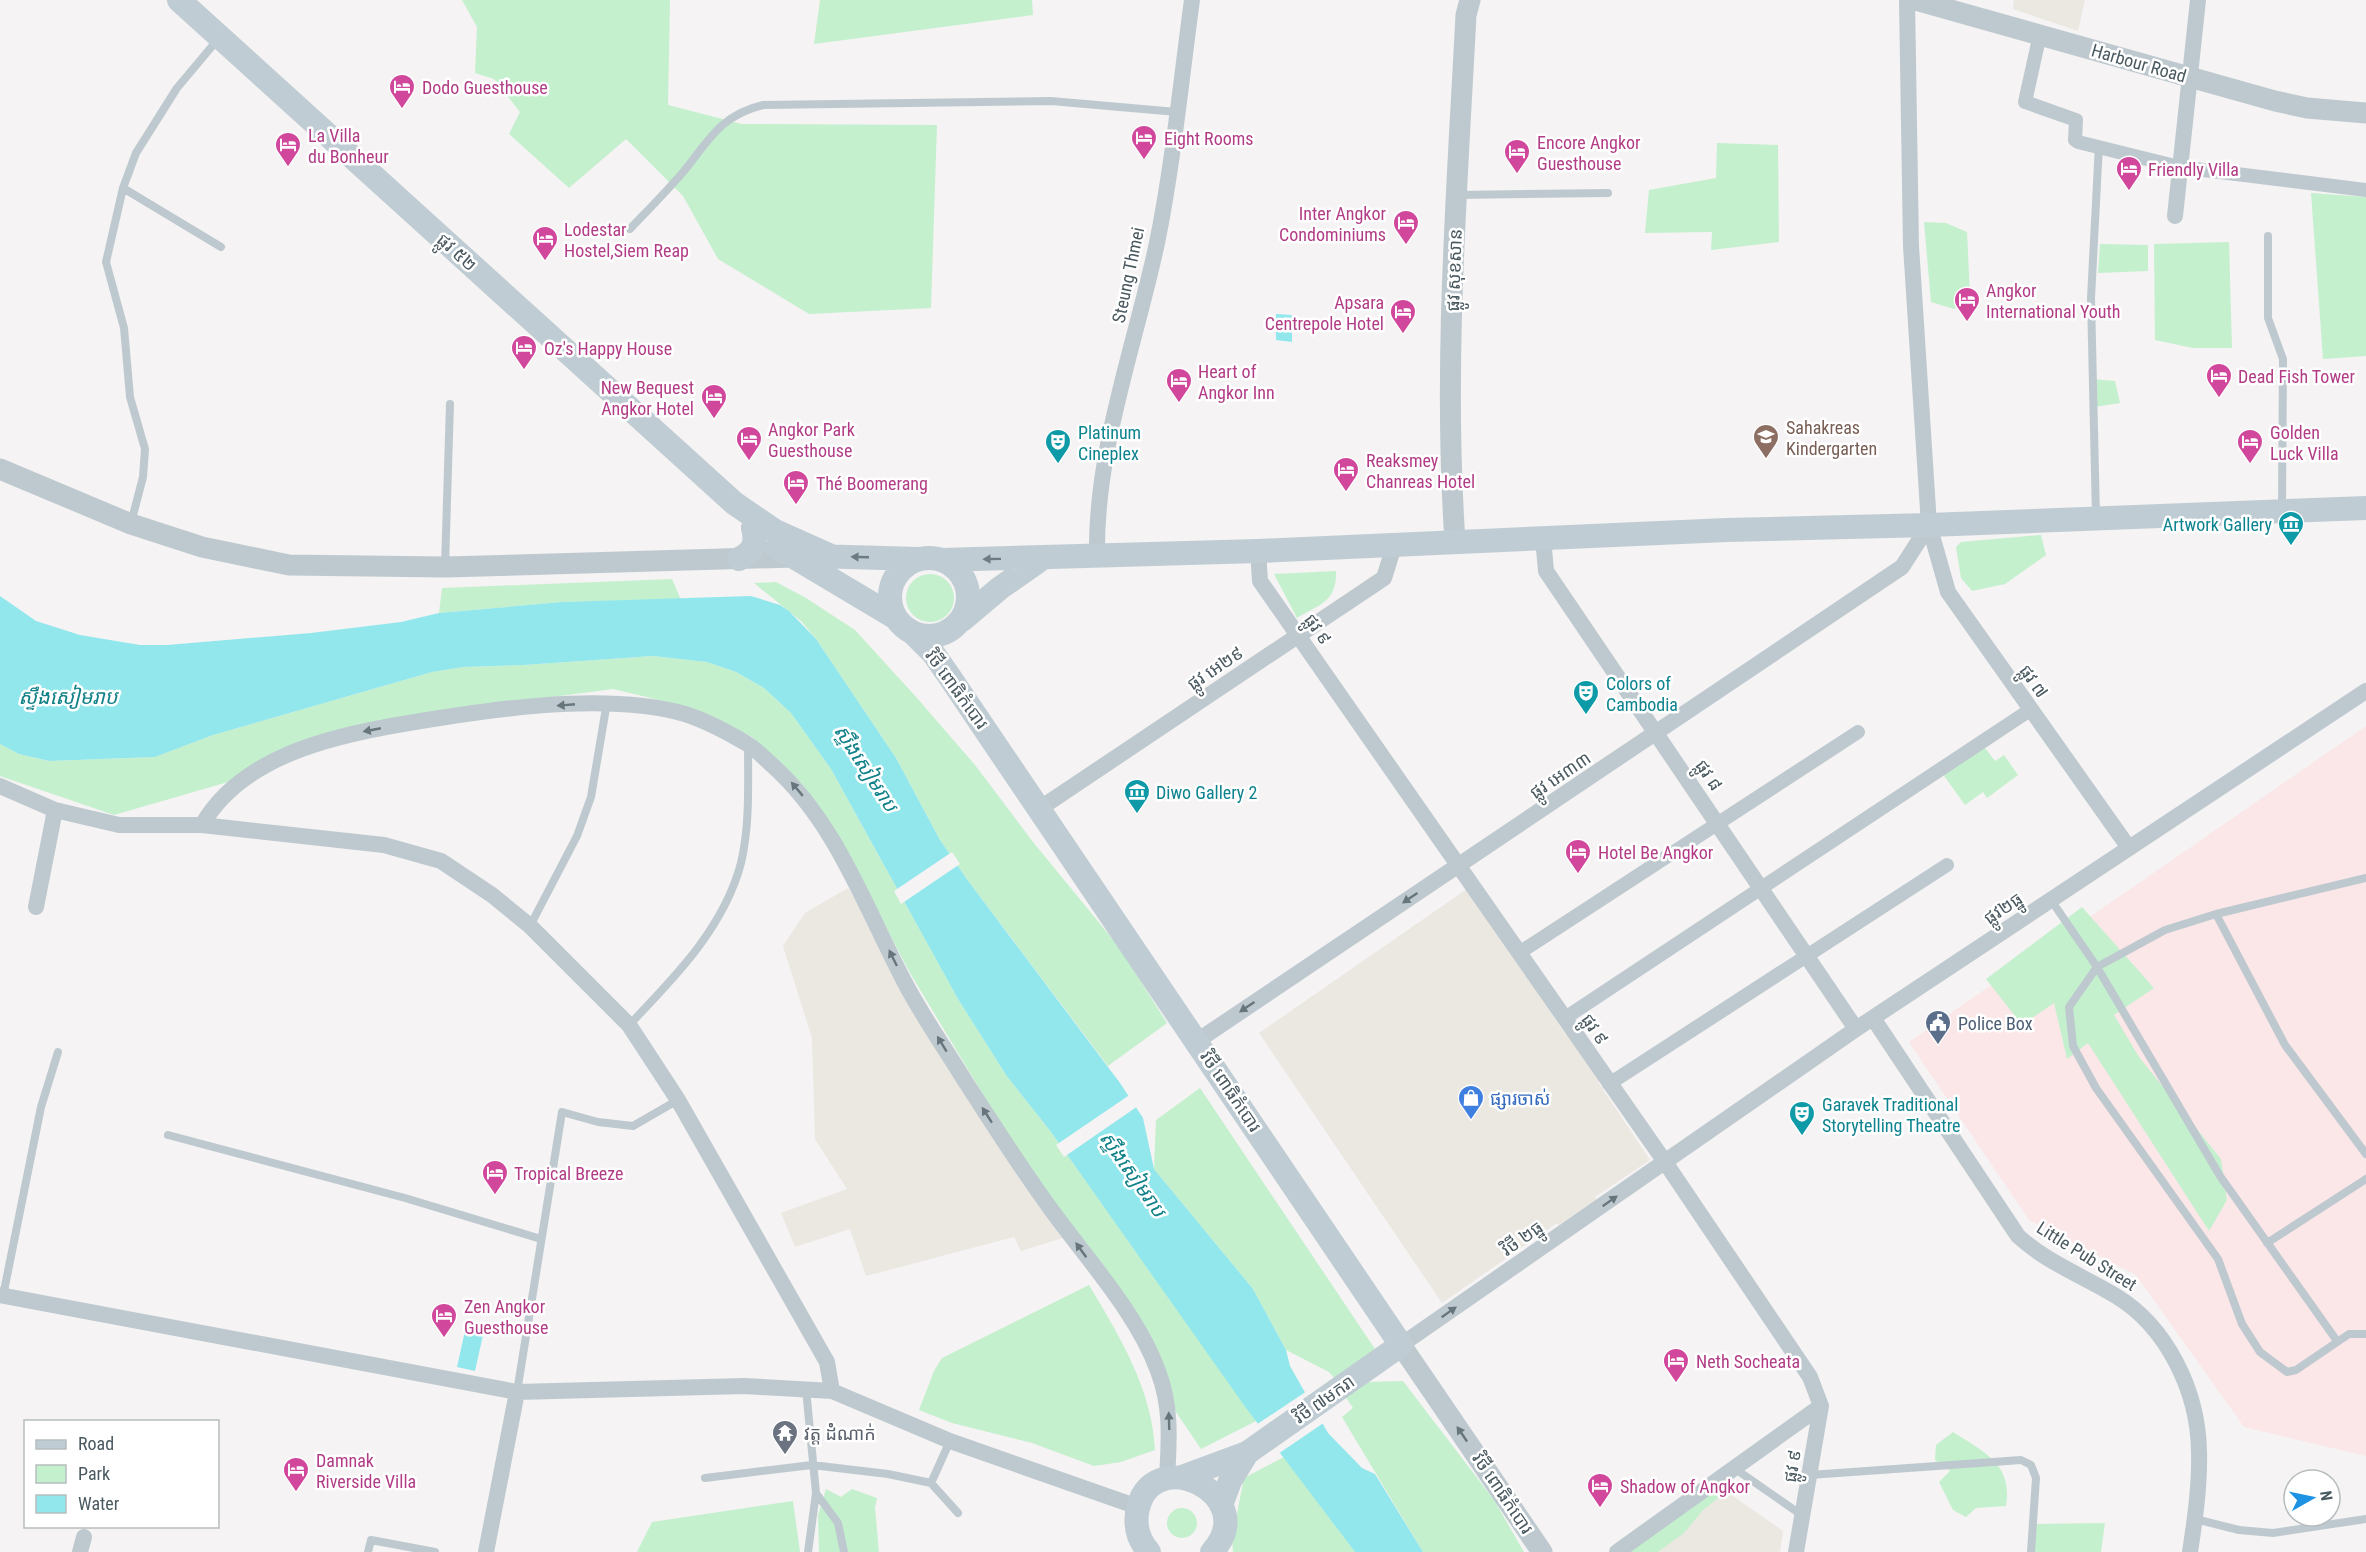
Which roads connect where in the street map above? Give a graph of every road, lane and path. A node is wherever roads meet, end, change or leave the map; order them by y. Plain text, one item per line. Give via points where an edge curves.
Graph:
1 (179, 0) edge
2 (1192, 0) edge
3 (1470, 0) edge
4 (1907, 0) edge
5 (1915, 0) edge
6 (2198, 0) edge
7 (2040, 34) junction
8 (220, 37) junction
9 (2189, 78) junction
10 (1177, 112) junction
11 (2366, 113) edge
12 (2099, 146) junction
13 (2179, 167) junction
14 (123, 188) junction
15 (2366, 190) edge
16 (1608, 193) dead end
17 (1457, 195) junction
18 (2175, 216) dead end
19 (630, 230) dead end
20 (2268, 236) dead end
21 (221, 247) dead end
22 (450, 405) dead end
23 (0, 469) edge
24 (734, 503) junction
25 (2366, 508) edge
26 (2282, 511) junction
27 (2096, 519) junction
28 (131, 524) junction
29 (1929, 525) junction
30 (753, 528) junction
31 (1543, 538) junction
32 (1455, 542) junction
33 (1394, 546) junction
34 (1258, 551) junction
35 (831, 556) junction
36 (1097, 556) junction
37 (794, 557) junction
38 (1043, 558) junction
39 (739, 559) junction
40 (930, 559) junction
41 (445, 567) junction
42 (959, 623) junction
43 (905, 626) junction
44 (1298, 636) junction
45 (949, 676) junction
46 (2366, 691) edge
47 (607, 702) junction
48 (2030, 710) junction
49 (1858, 732) dead end
50 (1657, 734) junction
51 (748, 744) junction
52 (0, 786) edge
53 (1039, 809) junction
54 (55, 810) junction
55 (202, 825) junction
56 (1719, 825) junction
57 (2129, 848) junction
58 (1947, 865) dead end
59 (1458, 866) junction
60 (2366, 878) edge
61 (1762, 889) junction
62 (2051, 900) junction
63 (36, 907) dead end
64 (2216, 914) junction
65 (530, 926) junction
66 (1519, 953) junction
67 (1807, 955) junction
68 (2097, 967) junction
69 (1564, 1018) junction
70 (1873, 1018) junction
71 (629, 1024) junction
72 (1856, 1029) junction
73 (1197, 1041) junction
74 (58, 1052) dead end
75 (1609, 1084) junction
76 (678, 1100) junction
77 (168, 1134) dead end
78 (2366, 1154) edge
79 (1665, 1162) junction
80 (2366, 1179) edge
81 (541, 1239) junction
82 (2267, 1243) junction
83 (1, 1295) edge
84 (2366, 1334) edge
85 (2337, 1341) junction
86 (1401, 1345) junction
87 (806, 1389) junction
88 (832, 1391) junction
89 (517, 1392) junction
90 (1821, 1406) junction
91 (950, 1441) junction
92 (1254, 1448) junction
93 (813, 1465) junction
94 (1734, 1468) junction
95 (1810, 1474) junction
96 (705, 1478) dead end
97 (1175, 1478) junction
98 (931, 1483) junction
99 (816, 1493) junction
100 (1221, 1505) junction
101 (1138, 1507) junction
102 (958, 1513) dead end
103 (1803, 1516) junction
104 (2195, 1519) junction
105 (2366, 1520) edge
106 (1147, 1551) edge
107 (1215, 1551) edge
108 (368, 1552) edge
109 (435, 1552) edge
110 (486, 1552) edge
111 (808, 1552) edge
112 (844, 1552) edge
113 (1542, 1552) edge
114 (1617, 1552) edge
115 (1796, 1552) edge
116 (2031, 1552) edge
117 (2190, 1552) edge

1 - 8 main road, ផ្លូវ ៥២
2 - 10 street, Steung Thmei
3 - 17 street, ផ្លូវ សុខសាន
4 - 29 street, ផ្លូវ ៧ via 1911,246
5 - 7 street, Harbour Road
6 - 9 street
7 - 9 street, Harbour Road
7 - 12 street via 2025,102 2076,120 2076,141
8 - 14 lane via 149,128
8 - 24 main road, ផ្លូវ ៥២
9 - 11 street, Harbour Road via 2307,108
9 - 13 street
10 - 19 lane via 1052,101 763,105 744,110 715,129
10 - 36 street, Steung Thmei via 1157,242 1110,439 1096,523
12 - 13 street
12 - 27 lane via 2091,289
13 - 15 street
13 - 18 street
14 - 21 lane
14 - 28 lane via 106,262 124,328 132,407 145,449 143,477
16 - 17 lane
17 - 32 street, ផ្លូវ សុខសាន via 1449,456
20 - 26 lane via 2268,318 2283,359
22 - 41 lane
23 - 28 street
24 - 30 main road, ផ្លូវ ៥២
24 - 35 main road, ផ្លូវ ៥២ via 775,531
25 - 26 main road
26 - 27 main road
27 - 29 main road
28 - 41 street via 202,548 289,565
29 - 31 main road
29 - 48 street, ផ្លូវ ៧ via 1948,592
29 - 50 street, ផ្លូវ អេ៣៣ via 1902,567
30 - 37 main road, ផ្លូវ ៥២
30 - 39 main road via 753,548
31 - 32 main road
31 - 50 street, ផ្លូវ ៨ via 1546,571
32 - 33 main road
33 - 34 main road
33 - 44 street, ផ្លូវ អេ២៩ via 1384,578
34 - 36 main road
34 - 44 street, ផ្លូវ ៩ via 1260,580
35 - 37 main road
40 -> 35 main road
36 - 38 main road
37 - 39 street
37 - 43 main road, វិថី ពោធិកំបោរ
38 -> 40 main road
38 - 42 main road
39 - 41 street
40 - 42 main road via 956,568 964,579 967,607
40 - 43 main road via 903,569 892,583 890,595
42 - 43 main road via 936,636
42 - 45 main road
43 - 45 main road, វិថី ពោធិកំបោរ via 933,653
44 - 53 street, ផ្លូវ អេ២៩
44 - 59 street, ផ្លូវ ៩
45 - 53 main road, វិថី ពោធិកំបោរ
46 - 57 street, ផ្លូវ២ធ្នូ
47 - 51 street via 686,714
47 -> 55 street via 459,714 330,739 249,777 213,806
47 - 65 lane via 591,797 577,836
48 - 57 street, ផ្លូវ ៧
48 - 61 street
49 - 56 street
50 - 56 street, ផ្លូវ ៨
50 - 59 street, ផ្លូវ អេ៣៣
51 - 71 lane via 748,808 741,864 716,920 695,951
97 -> 51 street via 1170,1415 1159,1372 1139,1330 1036,1189 955,1065 905,983 818,816 793,784
52 - 54 street
53 - 73 main road, វិថី ពោធិកំបោរ
54 - 55 street via 119,825
54 - 63 street
55 - 65 street via 384,845 441,861
56 - 61 street, ផ្លូវ ៨
56 - 66 street
57 - 62 street, ផ្លូវ២ធ្នូ
58 - 67 street
59 - 66 street, ផ្លូវ ៩
59 -> 73 street, ផ្លូវ អេ៣៣
60 - 64 lane
61 - 67 street, ផ្លូវ ៨
61 - 69 street
62 - 68 lane
62 - 70 street, ផ្លូវ២ធ្នូ
64 - 68 lane via 2165,930
64 - 78 lane via 2285,1045
65 - 71 street
66 - 69 street, ផ្លូវ ៩
67 - 72 street, ផ្លូវ ៨
67 - 75 street
68 - 82 lane via 2220,1176
68 - 85 lane via 2069,1007 2073,1046 2096,1088 2218,1259 2242,1324 2260,1352 2288,1372
69 - 75 street, ផ្លូវ ៩
70 - 72 street, ផ្លូវ២ធ្នូ
70 - 104 street, Little Pub Street via 2018,1236 2036,1252 2135,1309 2169,1347 2188,1395 2199,1449
71 - 76 street
72 - 79 street, ផ្លូវ២ធ្នូ
73 - 86 main road, វិថី ពោធិកំបោរ
74 - 83 lane via 41,1107
75 - 79 street, ផ្លូវ ៩
76 - 81 lane via 633,1126 562,1112
76 - 88 street via 827,1362
77 - 81 lane
86 -> 79 street, វិថី ២ធ្នូ
79 - 90 street, ផ្លូវ ៩ via 1810,1377
80 - 82 lane
81 - 89 lane
82 - 85 lane
83 - 89 street
84 - 85 lane via 2349,1334
86 - 92 main road, វិថី ៧មករា
113 -> 86 street, វិថី ពោធិកំបោរ
87 - 88 street
87 - 89 street via 744,1386
87 - 93 lane
88 - 91 street
89 - 110 street
90 - 94 street
90 - 95 street, ផ្លូវ ៩
91 - 98 lane
91 - 101 street
92 - 97 main road, វិថី ៧មករា
92 - 100 main road, វិថី ៧មករា via 1230,1481
93 - 96 lane
93 - 98 lane
93 - 99 lane
94 - 103 lane
94 - 114 street
95 - 103 street, ផ្លូវ ៩
95 - 116 lane via 2021,1460 2031,1465 2036,1478
97 - 100 main road via 1198,1481 1212,1491
97 - 101 main road, វិថី ៧មករា via 1149,1489
98 - 102 lane
99 - 111 lane
99 - 112 lane via 838,1523
100 - 107 main road via 1224,1519
101 - 106 main road via 1139,1537
103 - 115 street, ផ្លូវ ៩
104 - 105 lane via 2239,1530 2273,1533
104 - 117 street, Little Pub Street
108 - 109 lane via 371,1540

